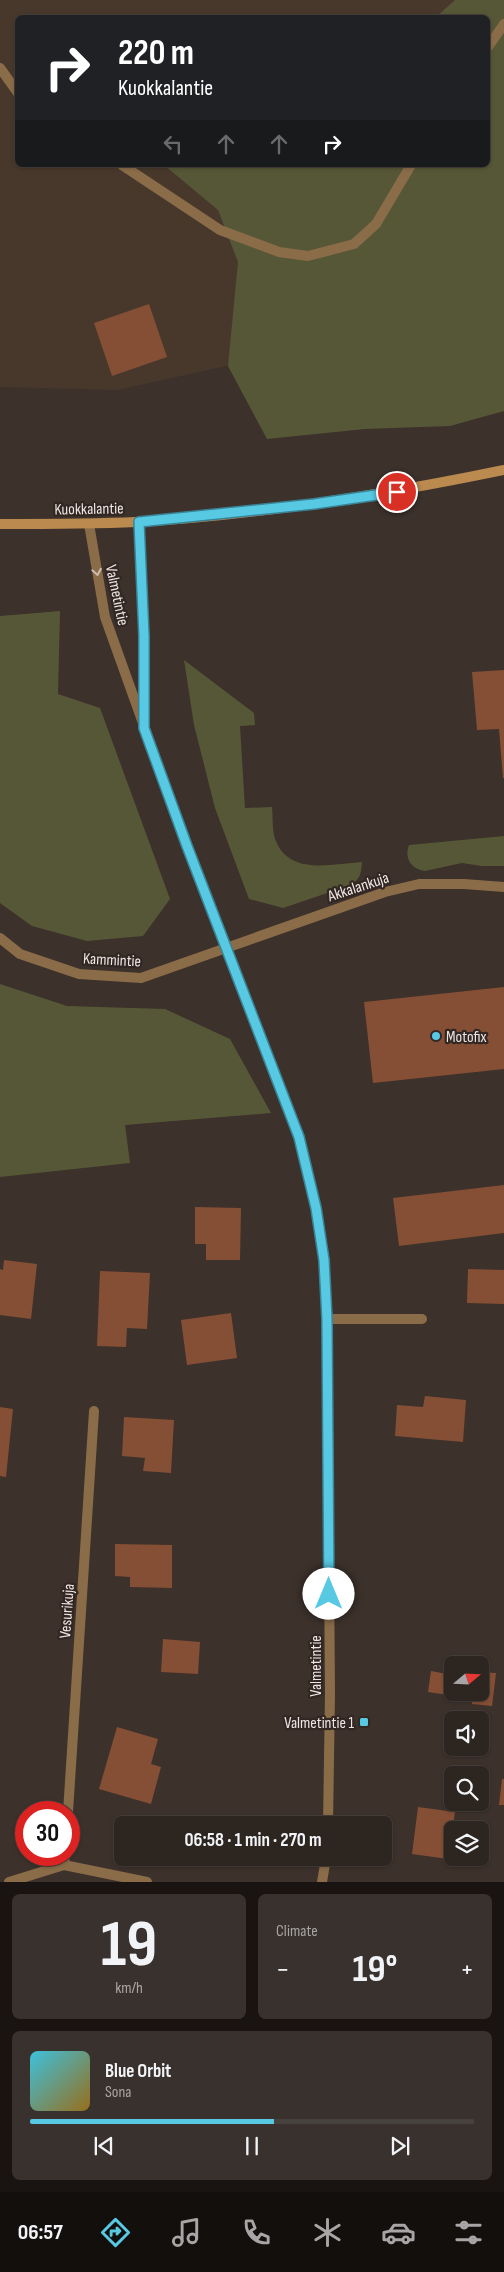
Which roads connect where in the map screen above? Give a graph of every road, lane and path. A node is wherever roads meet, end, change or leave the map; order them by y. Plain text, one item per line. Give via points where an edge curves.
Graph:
1 (504, 24) edge
2 (490, 44) edge
3 (0, 68) edge
4 (15, 89) edge
5 (125, 167) edge
6 (410, 167) edge
7 (504, 470) edge
8 (139, 522) junction
9 (0, 524) edge
10 (89, 524) junction
11 (144, 728) junction
12 (504, 887) edge
13 (0, 938) edge
14 (225, 947) junction
15 (327, 1319) junction
16 (422, 1319) dead end
17 (94, 1411) dead end
18 (69, 1801) edge
19 (328, 1816) edge
20 (80, 1864) edge
21 (49, 1866) edge
22 (325, 1866) edge
23 (9, 1882) edge
24 (147, 1882) edge
25 (322, 1882) edge

1 - 2 street
3 - 4 street
5 - 6 street via 220,230 278,252 308,256 354,244 376,224
7 - 8 main road, Kuokkalantie via 414,489 314,504
8 - 10 main road, Kuokkalantie
8 - 11 street, Valmetintie
9 - 10 main road, Kuokkalantie
10 -> 11 street, Valmetintie via 105,617
11 - 14 street, Valmetintie
12 - 14 street, Akkalankuja via 419,884 385,892
13 - 14 street, Kammintie via 20,954 79,974 141,978
14 - 15 street, Valmetintie via 299,1137 316,1208 324,1260
15 - 16 street
15 - 19 street, Valmetintie
17 - 18 street, Vesurikuja
20 - 24 street
21 - 23 street
22 - 25 street

